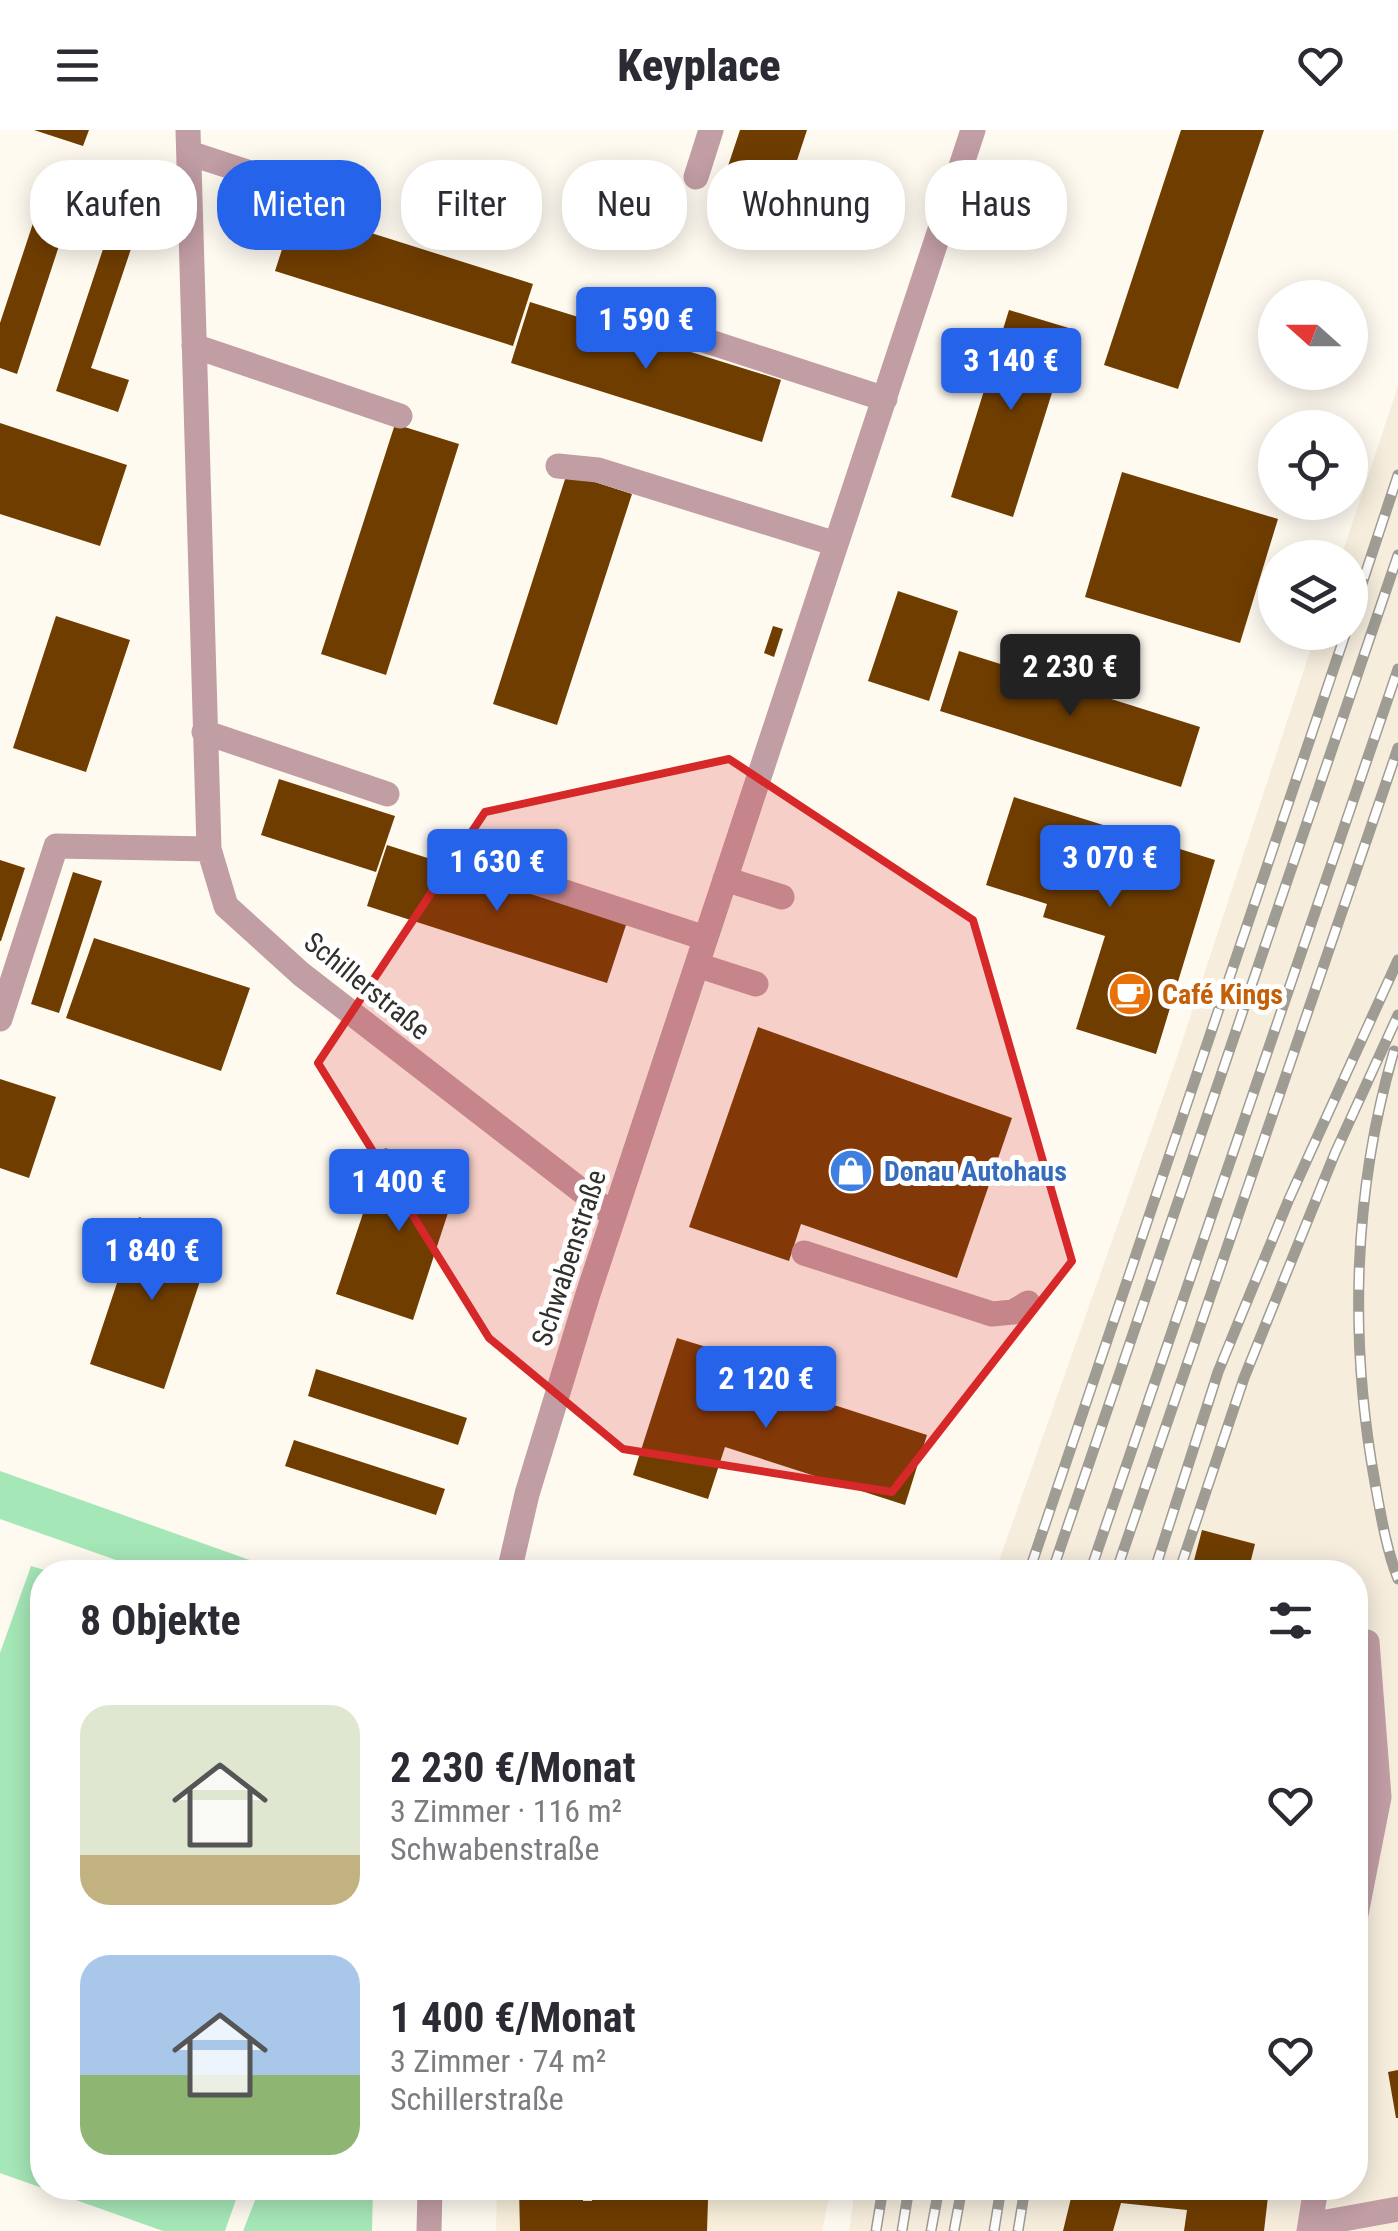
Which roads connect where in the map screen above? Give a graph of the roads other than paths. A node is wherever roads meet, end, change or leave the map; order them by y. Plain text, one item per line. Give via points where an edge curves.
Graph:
1 (711, 130) edge
2 (974, 130) edge
3 (188, 142) edge
4 (234, 160) edge
5 (696, 177) dead end
6 (676, 331) dead end
7 (194, 346) junction
8 (884, 399) junction
9 (400, 416) dead end
10 (558, 466) dead end
11 (836, 544) junction
12 (204, 732) junction
13 (386, 794) dead end
14 (209, 849) junction
15 (455, 856) dead end
16 (725, 879) junction
17 (782, 897) dead end
18 (706, 938) junction
19 (696, 965) junction
20 (756, 984) dead end
21 (0, 1019) edge
22 (614, 1216) junction
23 (804, 1253) dead end
24 (1028, 1303) dead end
25 (512, 1560) edge
26 (1368, 1655) edge
27 (1368, 1853) edge
28 (430, 2200) edge
29 (1314, 2200) edge
30 (1398, 2208) edge
31 (1310, 2228) edge
32 (430, 2231) edge

1 - 5 street
2 - 8 street, Schwabenstraße
3 - 4 street, Schillerstraße
3 - 7 street, Schillerstraße
6 - 8 street
7 - 9 street
7 - 12 street, Schillerstraße
8 - 11 street, Schwabenstraße
10 - 11 street via 598,470
11 - 16 street, Schwabenstraße
12 - 13 street
12 - 14 street, Schillerstraße
14 - 21 street via 56,846
14 - 22 street, Schillerstraße via 226,906 301,974
15 - 18 street
16 - 17 street
16 - 18 street, Schwabenstraße
18 - 19 street, Schwabenstraße
19 - 20 street
19 - 22 street, Schwabenstraße
22 - 25 street, Schwabenstraße
23 - 24 street via 992,1314
26 - 27 street via 1379,1797
28 - 32 street
29 - 31 street
30 - 31 street

